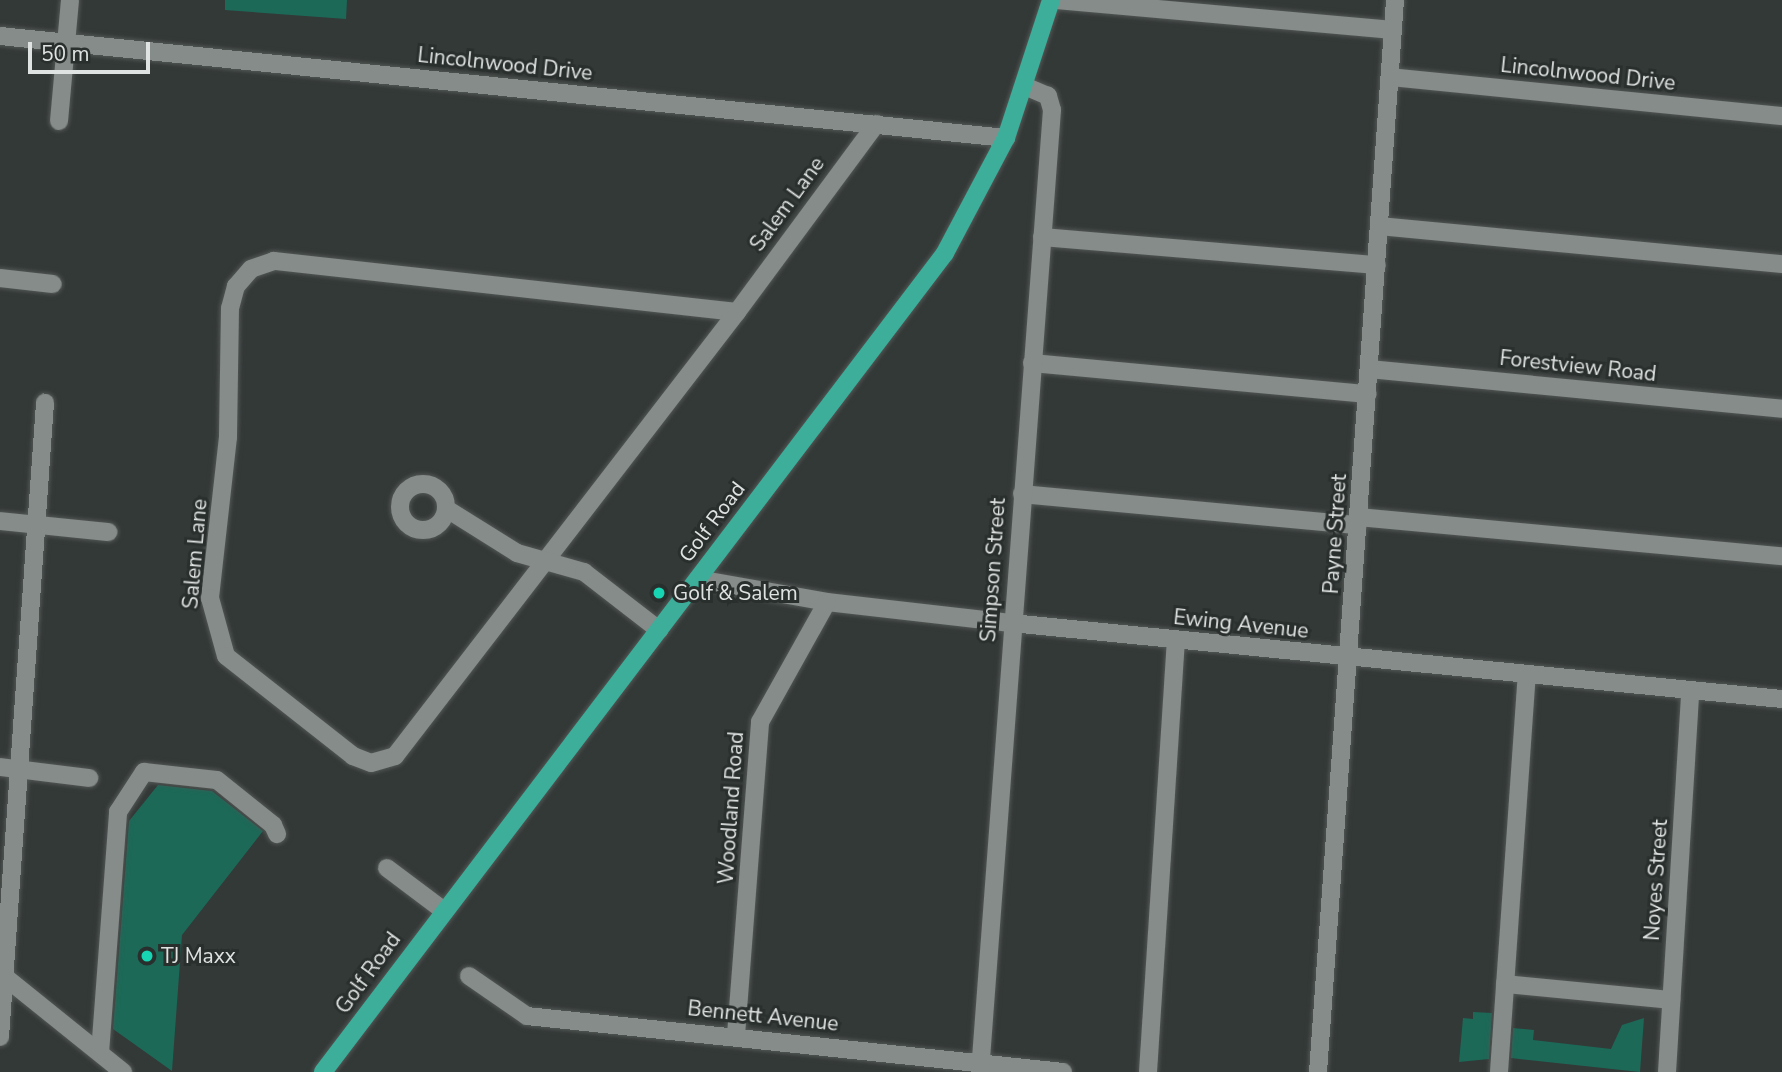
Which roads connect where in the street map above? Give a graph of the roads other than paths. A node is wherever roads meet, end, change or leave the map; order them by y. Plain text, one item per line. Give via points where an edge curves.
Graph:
1 (70, 0) edge
2 (1051, 0) edge
3 (1057, 0) edge
4 (1395, 0) edge
5 (1393, 30) junction
6 (0, 36) edge
7 (66, 44) junction
8 (1390, 77) junction
9 (1027, 87) junction
10 (1782, 116) edge
11 (60, 121) dead end
12 (876, 124) junction
13 (1006, 138) junction
14 (1380, 226) junction
15 (1042, 237) junction
16 (1782, 264) edge
17 (1377, 265) junction
18 (0, 278) edge
19 (53, 284) dead end
20 (737, 312) junction
21 (1032, 363) junction
22 (1369, 369) junction
23 (1368, 394) junction
24 (45, 403) dead end
25 (1782, 409) edge
26 (1022, 494) junction
27 (450, 511) dead end
28 (0, 521) edge
29 (1359, 521) junction
30 (36, 525) junction
31 (108, 532) dead end
32 (1782, 556) edge
33 (545, 562) junction
34 (698, 579) junction
35 (827, 602) junction
36 (1012, 623) junction
37 (659, 630) junction
38 (1176, 640) junction
39 (1349, 658) junction
40 (1527, 675) junction
41 (1690, 691) junction
42 (1782, 699) edge
43 (0, 767) edge
44 (19, 769) junction
45 (89, 778) dead end
46 (277, 834) dead end
47 (387, 868) dead end
48 (443, 910) junction
49 (3, 975) edge
50 (469, 976) dead end
51 (1505, 984) junction
52 (1671, 1000) junction
53 (736, 1035) junction
54 (0, 1037) edge
55 (100, 1053) junction
56 (980, 1068) edge
57 (123, 1072) edge
58 (323, 1072) edge
59 (1063, 1072) edge
60 (1148, 1072) edge
61 (1318, 1072) edge
62 (1499, 1072) edge
63 (1667, 1072) edge

1 - 7 street
2 - 9 main road, Golf Road
3 - 5 street
4 - 5 street, Payne Street
5 - 8 street, Payne Street
6 - 7 street, Lincolnwood Drive
7 - 11 street
7 - 12 street, Lincolnwood Drive
8 - 10 street, Lincolnwood Drive
8 - 14 street, Payne Street
9 - 13 main road, Golf Road
9 - 15 street, Simpson Street via 1048,96 1052,110
12 - 13 street, Lincolnwood Drive
12 - 20 street, Salem Lane
13 - 34 main road, Golf Road via 945,253
14 - 16 street
14 - 17 street, Payne Street
15 - 17 street
15 - 21 street, Simpson Street
17 - 22 street, Payne Street
18 - 19 street
20 - 33 street, Salem Lane
20 - 33 street, Salem Lane via 274,261 242,277 230,308 228,437 211,598 219,644 239,669 354,756 371,763 386,761 403,747
21 - 23 street
21 - 26 street, Simpson Street
22 - 23 street, Payne Street
22 - 25 street, Forestview Road
23 - 29 street, Payne Street
24 - 30 street
26 - 29 street
26 - 36 street, Simpson Street
27 - 33 street via 506,547
28 - 30 street
29 - 32 street
29 - 39 street, Payne Street
30 - 31 street
30 - 44 street
33 - 37 street via 584,572
34 - 35 street, Ewing Avenue
34 - 37 main road, Golf Road
35 - 36 street, Ewing Avenue
35 - 53 street, Woodland Road via 760,722
36 - 38 street, Ewing Avenue
36 - 56 street, Simpson Street
37 - 48 main road, Golf Road
38 - 39 street, Ewing Avenue
38 - 60 street
39 - 40 street, Ewing Avenue
39 - 61 street, Payne Street
40 - 41 street, Ewing Avenue
40 - 51 street
41 - 42 street, Ewing Avenue
41 - 52 street, Noyes Street
43 - 44 street
44 - 45 street
44 - 49 street
46 - 55 street via 273,825 217,780 144,772 118,811
47 - 48 street
48 - 58 main road, Golf Road
49 - 54 street
49 - 55 street
50 - 53 street, Bennett Avenue via 527,1016
51 - 52 street
51 - 62 street
52 - 63 street, Noyes Street
53 - 56 street, Bennett Avenue
55 - 57 street
56 - 59 street, Bennett Avenue

